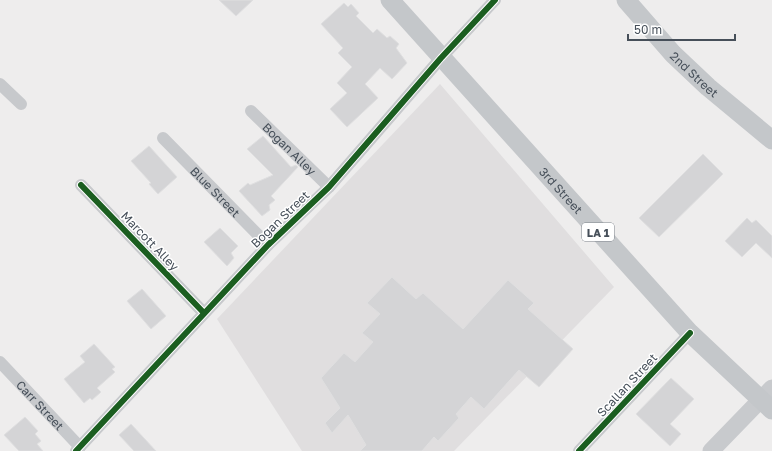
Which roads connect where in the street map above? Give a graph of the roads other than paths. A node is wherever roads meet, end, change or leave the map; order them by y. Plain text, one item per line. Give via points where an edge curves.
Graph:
1 (390, 0) edge
2 (495, 0) edge
3 (626, 0) edge
4 (441, 58) junction
5 (0, 84) edge
6 (21, 104) dead end
7 (251, 111) dead end
8 (163, 138) dead end
9 (772, 140) edge
10 (81, 185) dead end
11 (329, 187) junction
12 (268, 246) junction
13 (204, 313) junction
14 (690, 333) junction
15 (0, 362) edge
16 (768, 400) edge
17 (78, 449) edge
18 (579, 451) edge
19 (711, 451) edge

1 - 4 main road, 3rd Street / LA 1
2 - 4 street, Bogan Street
3 - 9 main road, 2nd Street via 708,87
4 - 11 street, Bogan Street
4 - 14 main road, 3rd Street / LA 1
5 - 6 street
7 - 11 street, Bogan Alley
8 - 12 street, Blue Street
10 - 13 street, Marcott Alley
11 - 12 street, Bogan Street
12 - 13 street, Bogan Street
13 - 17 street, Bogan Street
14 - 16 main road, 3rd Street / LA 1
14 - 18 street, Scallan Street
15 - 17 street, Carr Street
16 - 19 main road

